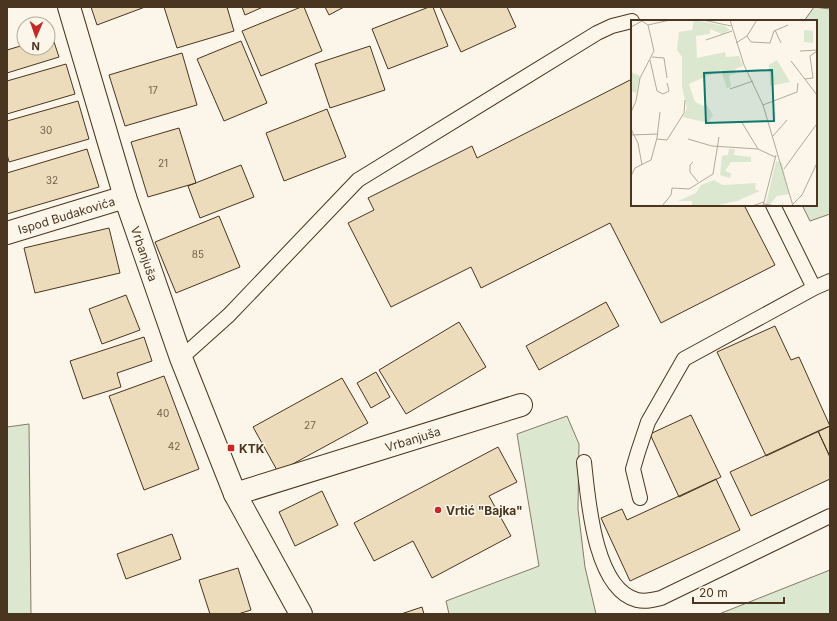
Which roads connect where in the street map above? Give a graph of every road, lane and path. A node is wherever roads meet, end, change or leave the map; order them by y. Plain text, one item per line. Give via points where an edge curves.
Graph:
1 (69, 7) edge
2 (631, 21) edge
3 (125, 197) junction
4 (773, 206) edge
5 (7, 233) edge
6 (830, 281) edge
7 (814, 288) junction
8 (182, 358) junction
9 (521, 405) dead end
10 (584, 462) dead end
11 (235, 494) junction
12 (640, 498) dead end
13 (830, 516) edge
14 (301, 614) edge

1 - 3 street, Vrbanjuša
2 - 8 lane via 597,33 358,180 229,315
3 - 5 street, Ispod Budakovića
3 - 8 street, Vrbanjuša
4 - 7 lane
6 - 7 lane
7 - 12 lane via 684,359 648,422 638,452 633,469
8 - 11 street, Vrbanjuša
9 - 11 street, Vrbanjuša
10 - 13 lane via 589,513 600,555 611,580 624,594 637,600 650,601 661,598
11 - 14 street, Vrbanjuša

